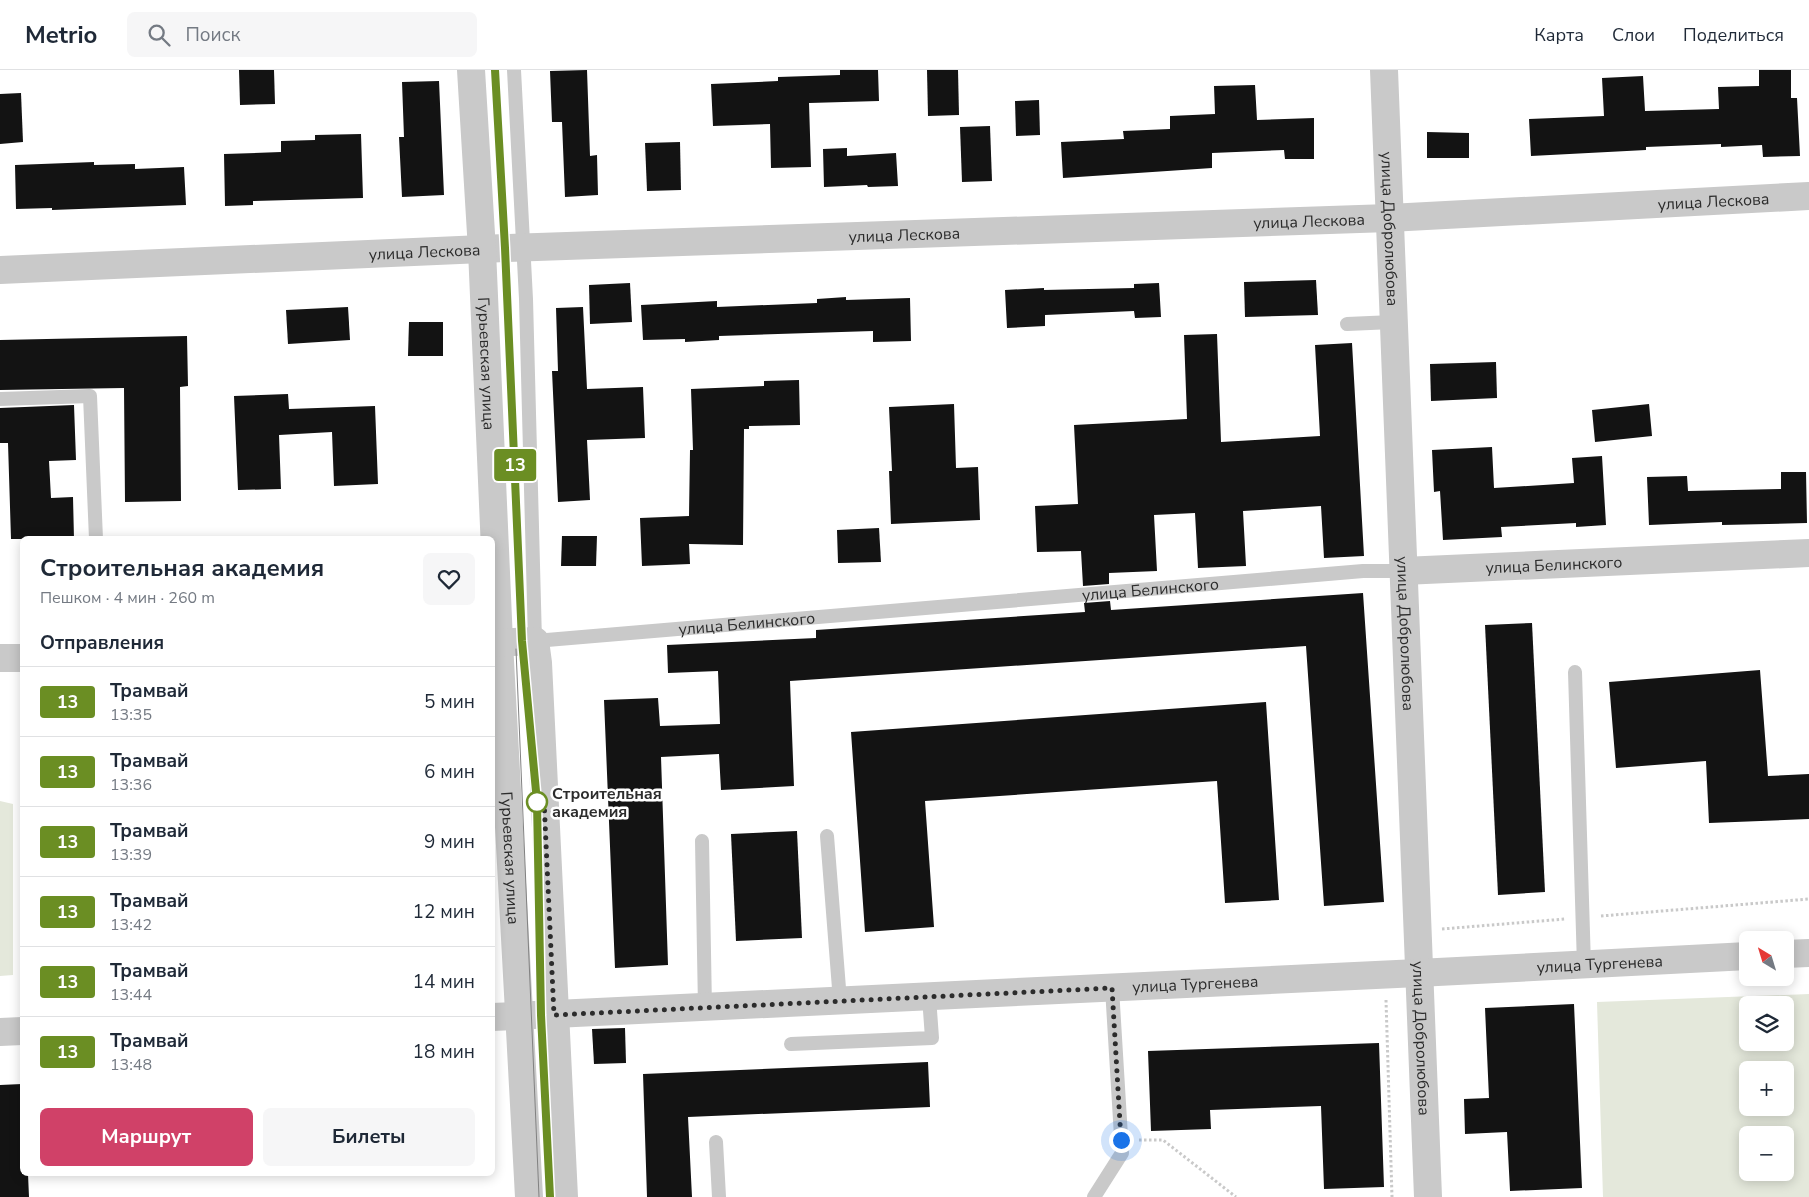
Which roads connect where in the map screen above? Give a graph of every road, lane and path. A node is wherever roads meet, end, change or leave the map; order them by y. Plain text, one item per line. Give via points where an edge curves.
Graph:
1 (471, 70) edge
2 (514, 70) edge
3 (1384, 70) edge
4 (1809, 196) edge
5 (1389, 218) junction
6 (524, 248) junction
7 (482, 250) junction
8 (0, 270) edge
9 (1393, 322) junction
10 (1347, 324) dead end
11 (0, 399) edge
12 (96, 536) edge
13 (492, 536) edge
14 (1809, 553) edge
15 (1403, 571) junction
16 (495, 615) edge
17 (534, 640) junction
18 (496, 643) edge
19 (0, 658) edge
20 (20, 658) edge
21 (1575, 672) dead end
22 (827, 836) dead end
23 (702, 841) dead end
24 (1809, 899) edge
25 (1582, 918) junction
26 (1416, 931) junction
27 (1809, 953) edge
28 (1794, 954) edge
29 (1739, 956) edge
30 (1584, 965) junction
31 (1418, 973) junction
32 (1385, 975) junction
33 (1112, 988) junction
34 (929, 997) junction
35 (840, 1001) junction
36 (705, 1008) junction
37 (554, 1015) junction
38 (520, 1016) junction
39 (495, 1017) edge
40 (20, 1031) edge
41 (0, 1032) edge
42 (791, 1044) dead end
43 (1121, 1140) junction
44 (716, 1142) dead end
45 (529, 1197) edge
46 (564, 1197) edge
47 (719, 1197) edge
48 (1094, 1197) edge
49 (1236, 1197) edge
50 (1392, 1197) edge
51 (1428, 1197) edge

1 - 7 street, Гурьевская улица
2 - 6 lane
3 - 5 street, улица Добролюбова
4 - 5 street, улица Лескова
5 - 6 street, улица Лескова
5 - 9 street, улица Добролюбова
6 - 7 street, улица Лескова
6 - 17 lane
7 - 8 street, улица Лескова
7 - 13 street, Гурьевская улица
9 - 10 lane
9 - 15 street, улица Добролюбова
11 - 12 lane via 90,396
14 - 15 street, улица Белинского
15 - 17 lane, улица Белинского via 1363,571
15 - 26 street, улица Добролюбова
16 - 18 street, Гурьевская улица
17 - 18 street, улица Белинского
17 - 37 street via 538,663
18 - 38 street, Гурьевская улица
19 - 20 street
21 - 25 lane
22 - 35 lane
23 - 36 lane
24 - 25 path
25 - 26 path
25 - 30 lane
26 - 31 street, улица Добролюбова
27 - 28 street
29 - 30 street, улица Тургенева
30 - 31 street, улица Тургенева
31 - 32 street, улица Тургенева
31 - 51 street, улица Добролюбова
32 - 33 street, улица Тургенева
32 - 50 path
33 - 34 street, улица Тургенева
33 - 43 lane
34 - 35 street, улица Тургенева
34 - 42 lane via 932,1038
35 - 36 street, улица Тургенева
36 - 37 street, улица Тургенева
37 - 38 street, улица Тургенева
37 - 46 street
38 - 39 street, улица Тургенева
38 - 45 street, Гурьевская улица
40 - 41 street
43 - 48 lane via 1122,1153
43 - 49 path via 1163,1140
44 - 47 lane

